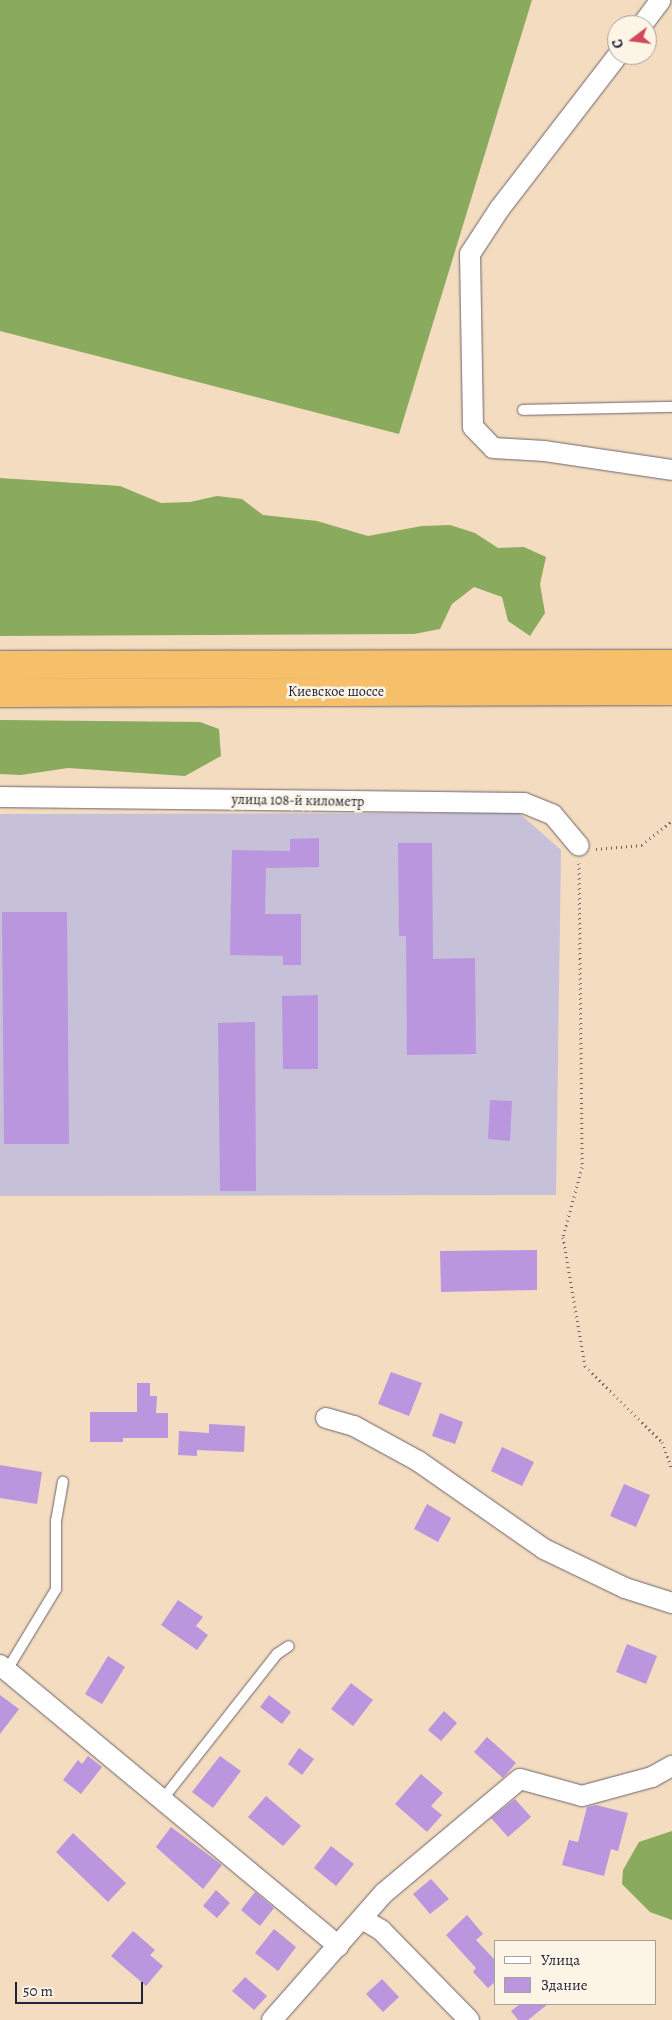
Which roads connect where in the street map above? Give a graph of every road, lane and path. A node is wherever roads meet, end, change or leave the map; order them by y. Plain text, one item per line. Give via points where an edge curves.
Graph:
1 (661, 0) edge
2 (650, 15) edge
3 (610, 65) edge
4 (672, 407) edge
5 (523, 410) dead end
6 (672, 470) edge
7 (672, 664) edge
8 (0, 665) edge
9 (672, 691) edge
10 (0, 693) edge
11 (0, 797) edge
12 (672, 821) edge
13 (579, 846) junction
14 (326, 1418) dead end
15 (672, 1469) edge
16 (63, 1482) dead end
17 (672, 1603) edge
18 (288, 1646) dead end
19 (4, 1668) edge
20 (672, 1766) edge
21 (162, 1800) junction
22 (362, 1918) junction
23 (338, 1946) junction
24 (272, 2020) edge
25 (469, 2020) edge

1 - 2 street
3 - 6 street via 500,208 470,254 474,427 493,448 545,450
4 - 5 lane
7 - 8 highway, Киевское шоссе
9 - 10 highway, Киевское шоссе
11 - 13 street, улица 108-й километр via 524,804 553,816
12 - 13 path via 642,845 603,850
13 - 15 path via 582,1167 563,1237 585,1366 662,1442
14 - 17 street via 354,1426 418,1461 544,1549 625,1588
16 - 19 lane via 56,1521 56,1589
18 - 21 lane via 277,1654
19 - 21 street
20 - 22 street via 652,1777 582,1796 520,1779 384,1893
21 - 23 street
22 - 23 street
22 - 25 street via 381,1930
23 - 24 street

